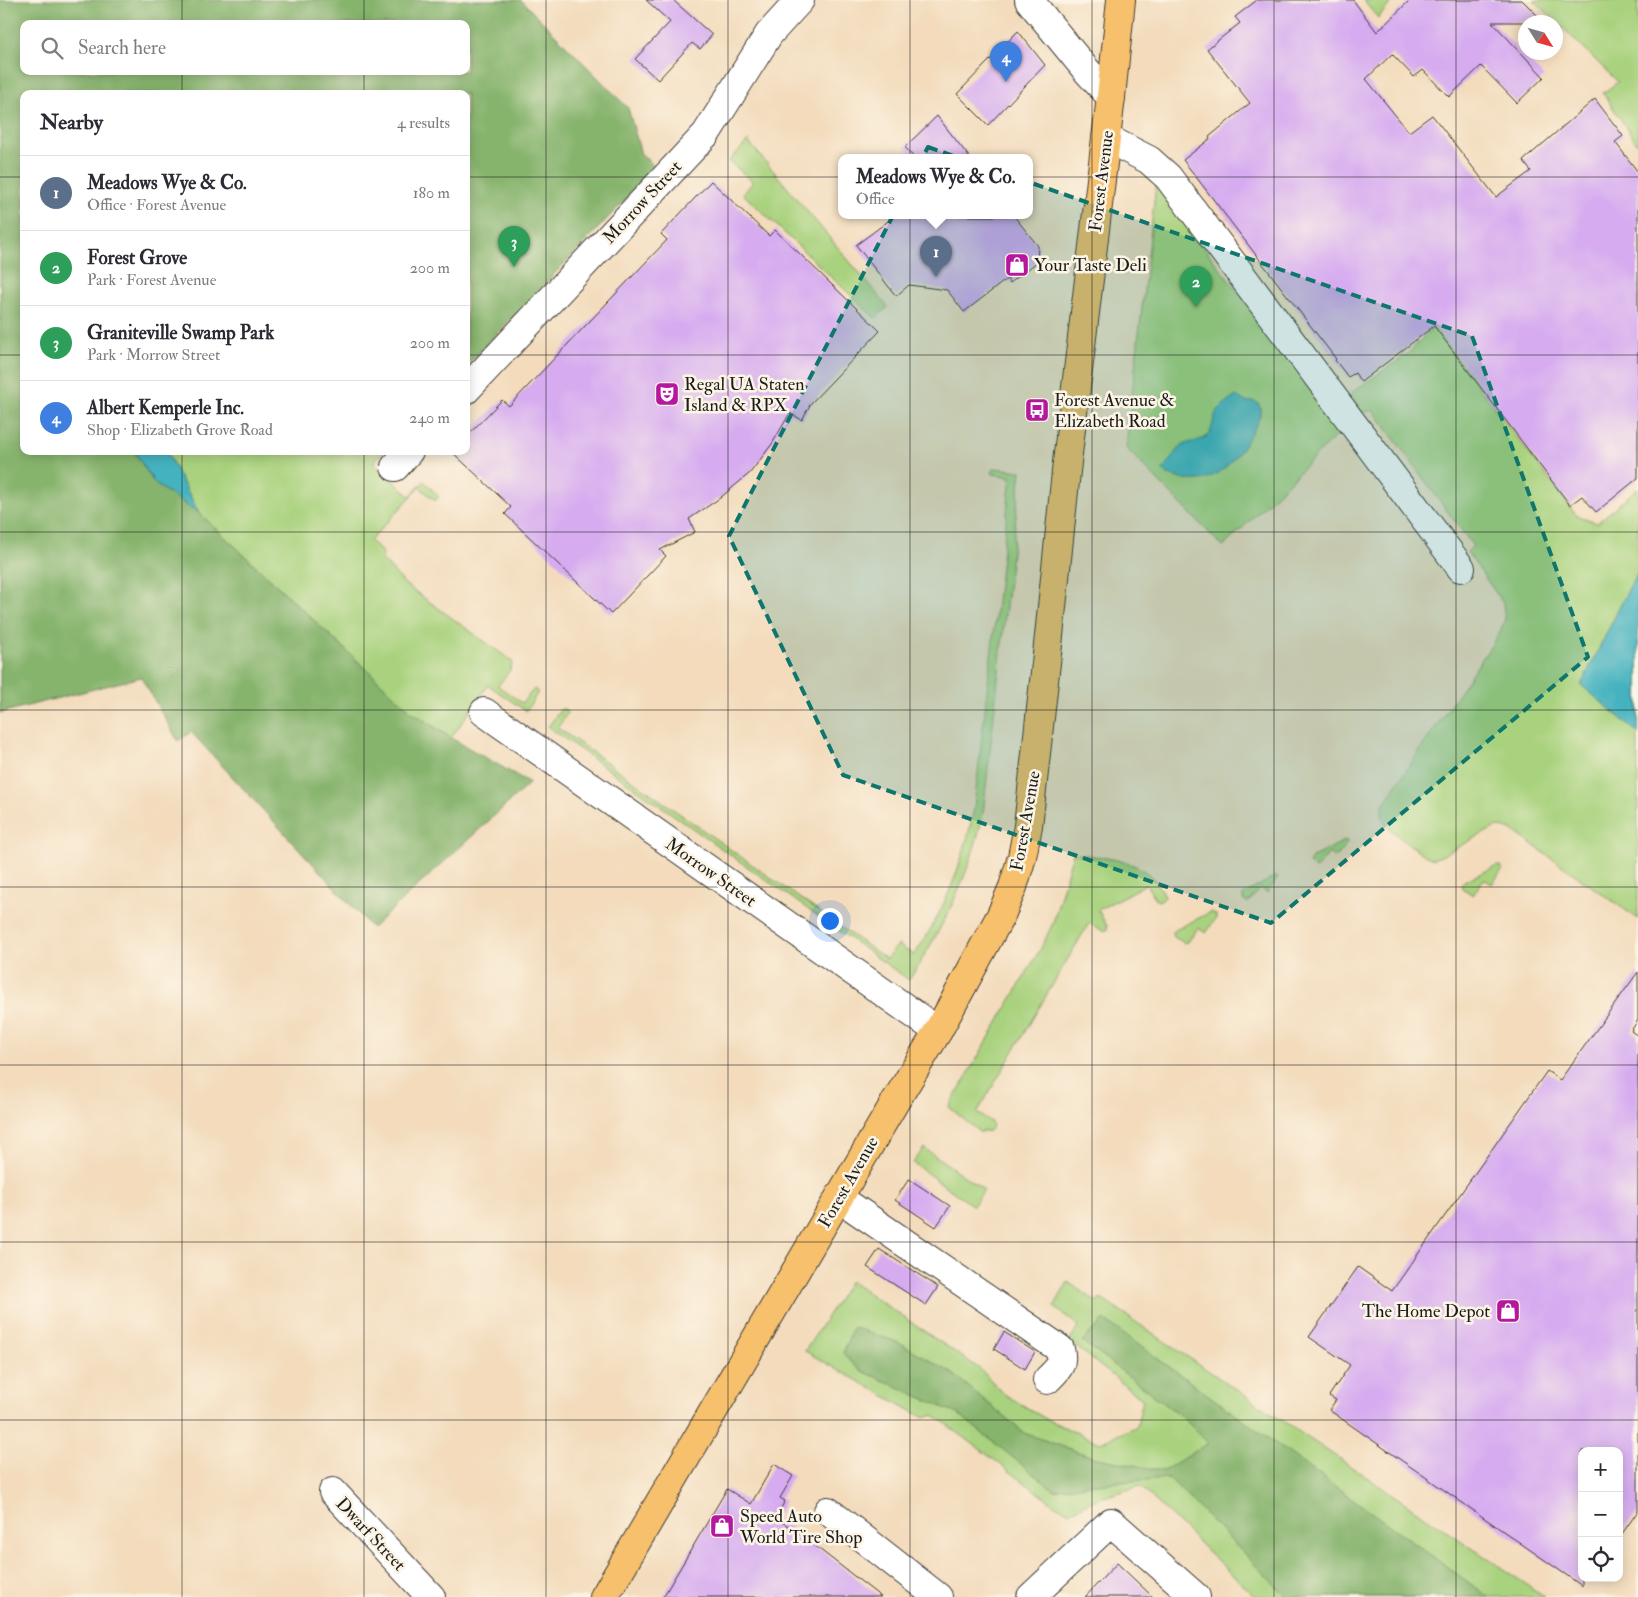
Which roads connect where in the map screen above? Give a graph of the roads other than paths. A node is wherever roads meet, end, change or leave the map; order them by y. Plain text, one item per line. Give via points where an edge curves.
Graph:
1 (800, 0) edge
2 (1029, 0) edge
3 (1121, 0) edge
4 (1111, 97) junction
5 (1106, 138) junction
6 (470, 386) edge
7 (1461, 568) dead end
8 (484, 712) dead end
9 (938, 1031) junction
10 (839, 1198) junction
11 (1048, 1380) dead end
12 (333, 1492) dead end
13 (828, 1511) dead end
14 (431, 1597) edge
15 (604, 1597) edge
16 (938, 1597) edge
17 (1032, 1597) edge
18 (1196, 1597) edge

1 - 6 street, Morrow Street via 770,34 706,134
2 - 4 street
3 - 4 main road, Forest Avenue
4 - 5 main road, Forest Avenue
5 - 7 street via 1149,160 1168,177
5 - 9 main road, Forest Avenue via 1028,826 1013,887 1001,915
8 - 9 street, Morrow Street
9 - 10 main road, Forest Avenue
10 - 11 street via 1060,1349 1059,1368
10 - 15 main road, Forest Avenue
12 - 14 street, Dwarf Street
13 - 16 street
17 - 18 street via 1111,1522

